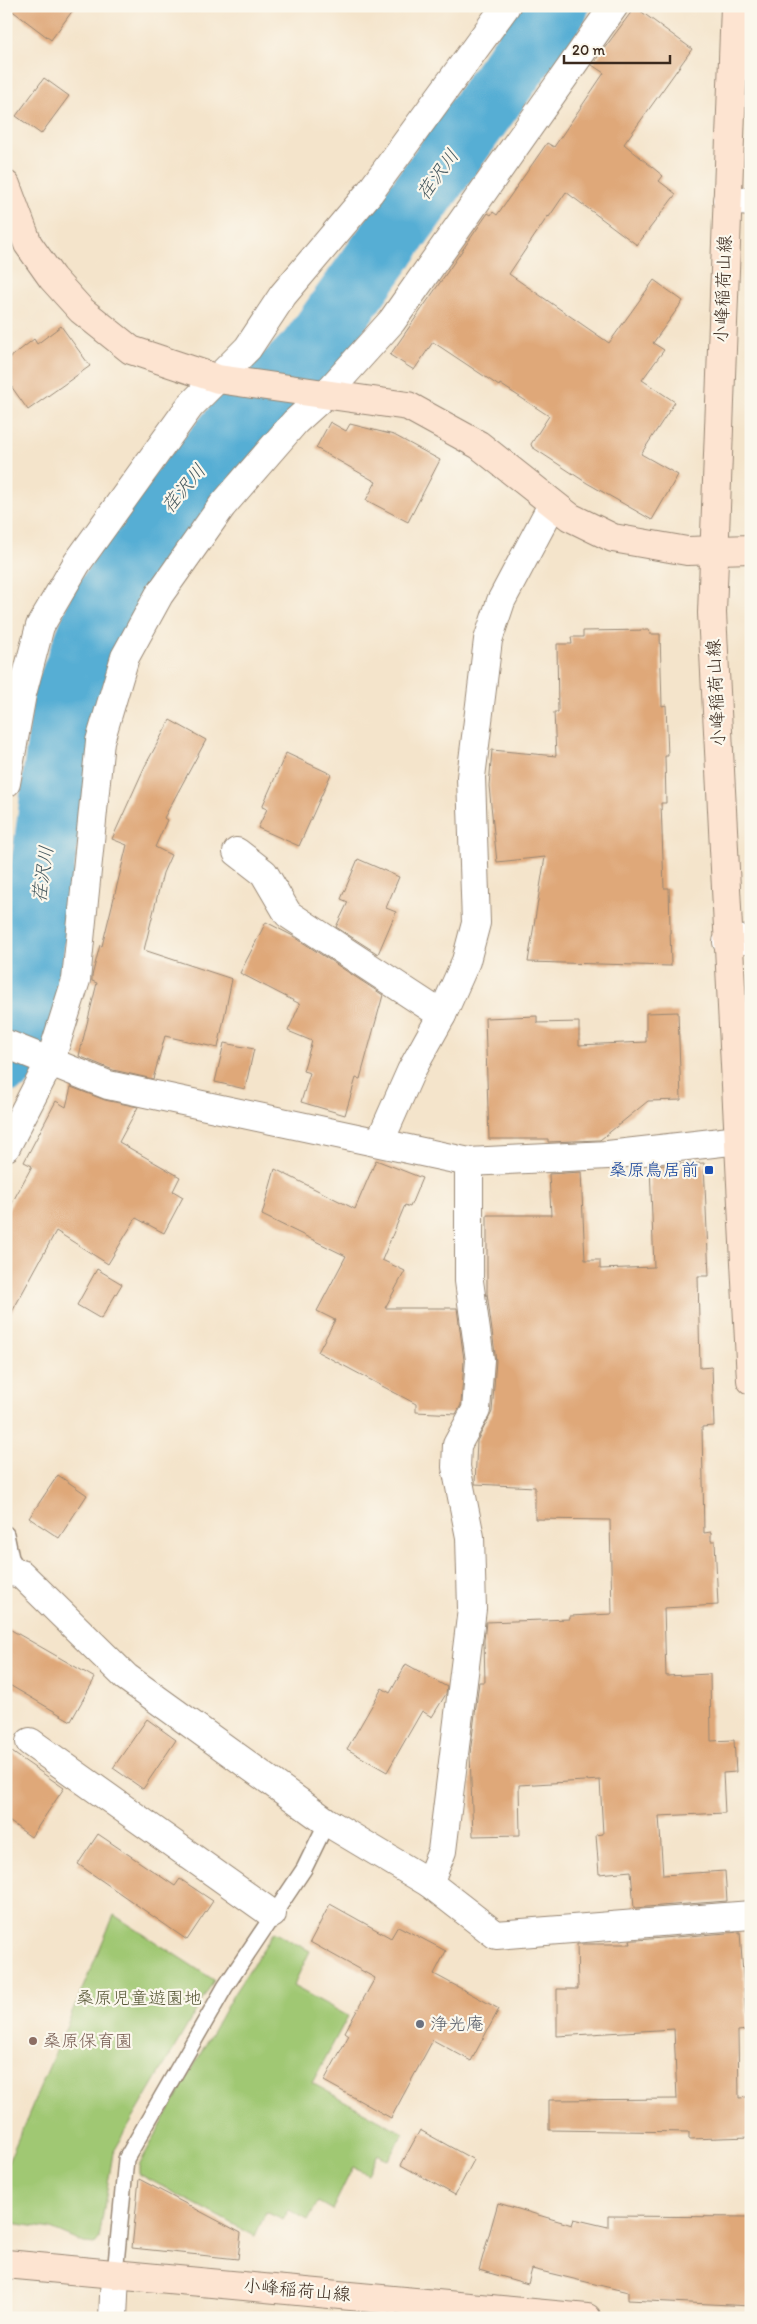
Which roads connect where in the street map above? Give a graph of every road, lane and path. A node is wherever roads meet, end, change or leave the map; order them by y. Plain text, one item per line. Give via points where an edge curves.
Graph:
1 (506, 6) edge
2 (614, 6) edge
3 (735, 6) edge
4 (6, 185) edge
5 (739, 201) edge
6 (230, 380) junction
7 (322, 393) junction
8 (552, 504) junction
9 (751, 549) edge
10 (714, 550) junction
11 (6, 783) edge
12 (237, 852) dead end
13 (739, 941) edge
14 (442, 1015) junction
15 (6, 1044) edge
16 (46, 1060) junction
17 (739, 1140) junction
18 (380, 1142) junction
19 (6, 1147) edge
20 (469, 1162) junction
21 (751, 1380) edge
22 (6, 1534) edge
23 (14, 1573) edge
24 (30, 1742) dead end
25 (328, 1822) junction
26 (429, 1883) junction
27 (272, 1914) junction
28 (751, 1915) edge
29 (6, 2264) edge
30 (115, 2274) junction
31 (531, 2316) edge
32 (113, 2318) edge
33 (587, 2318) edge

1 - 6 street via 370,192 283,295
2 - 7 street via 392,321
3 - 5 main road, 小峰稲荷山線
4 - 6 main road via 28,244 52,278 81,310 131,350
5 - 10 main road, 小峰稲荷山線
6 - 7 main road
6 - 11 street via 190,406 77,563 40,626 22,694
7 - 8 main road via 408,406 479,445
7 - 16 street via 222,506 159,595 125,657 100,741 76,980
8 - 10 main road via 570,517 613,538 687,551
8 - 14 street via 501,601 488,640 471,777 476,922 466,961
9 - 10 main road
10 - 13 main road, 小峰稲荷山線 via 712,613
12 - 14 street via 264,873 288,914
13 - 17 main road, 小峰稲荷山線
14 - 18 street via 411,1071
15 - 16 street
16 - 18 street via 108,1085
16 - 19 street
17 - 20 street via 608,1155
17 - 21 main road, 小峰稲荷山線
18 - 20 street
20 - 26 street via 469,1281 480,1360 476,1410 457,1445 456,1467 470,1538 472,1610 442,1851
22 - 23 lane
23 - 25 street via 126,1677
24 - 27 street
25 - 26 street
25 - 27 lane via 304,1869
26 - 28 street via 496,1935
27 - 30 lane via 225,1987 126,2159
29 - 30 main road, 小峰稲荷山線
30 - 31 main road, 小峰稲荷山線 via 390,2298
30 - 32 street
31 - 33 main road, 小峰稲荷山線

